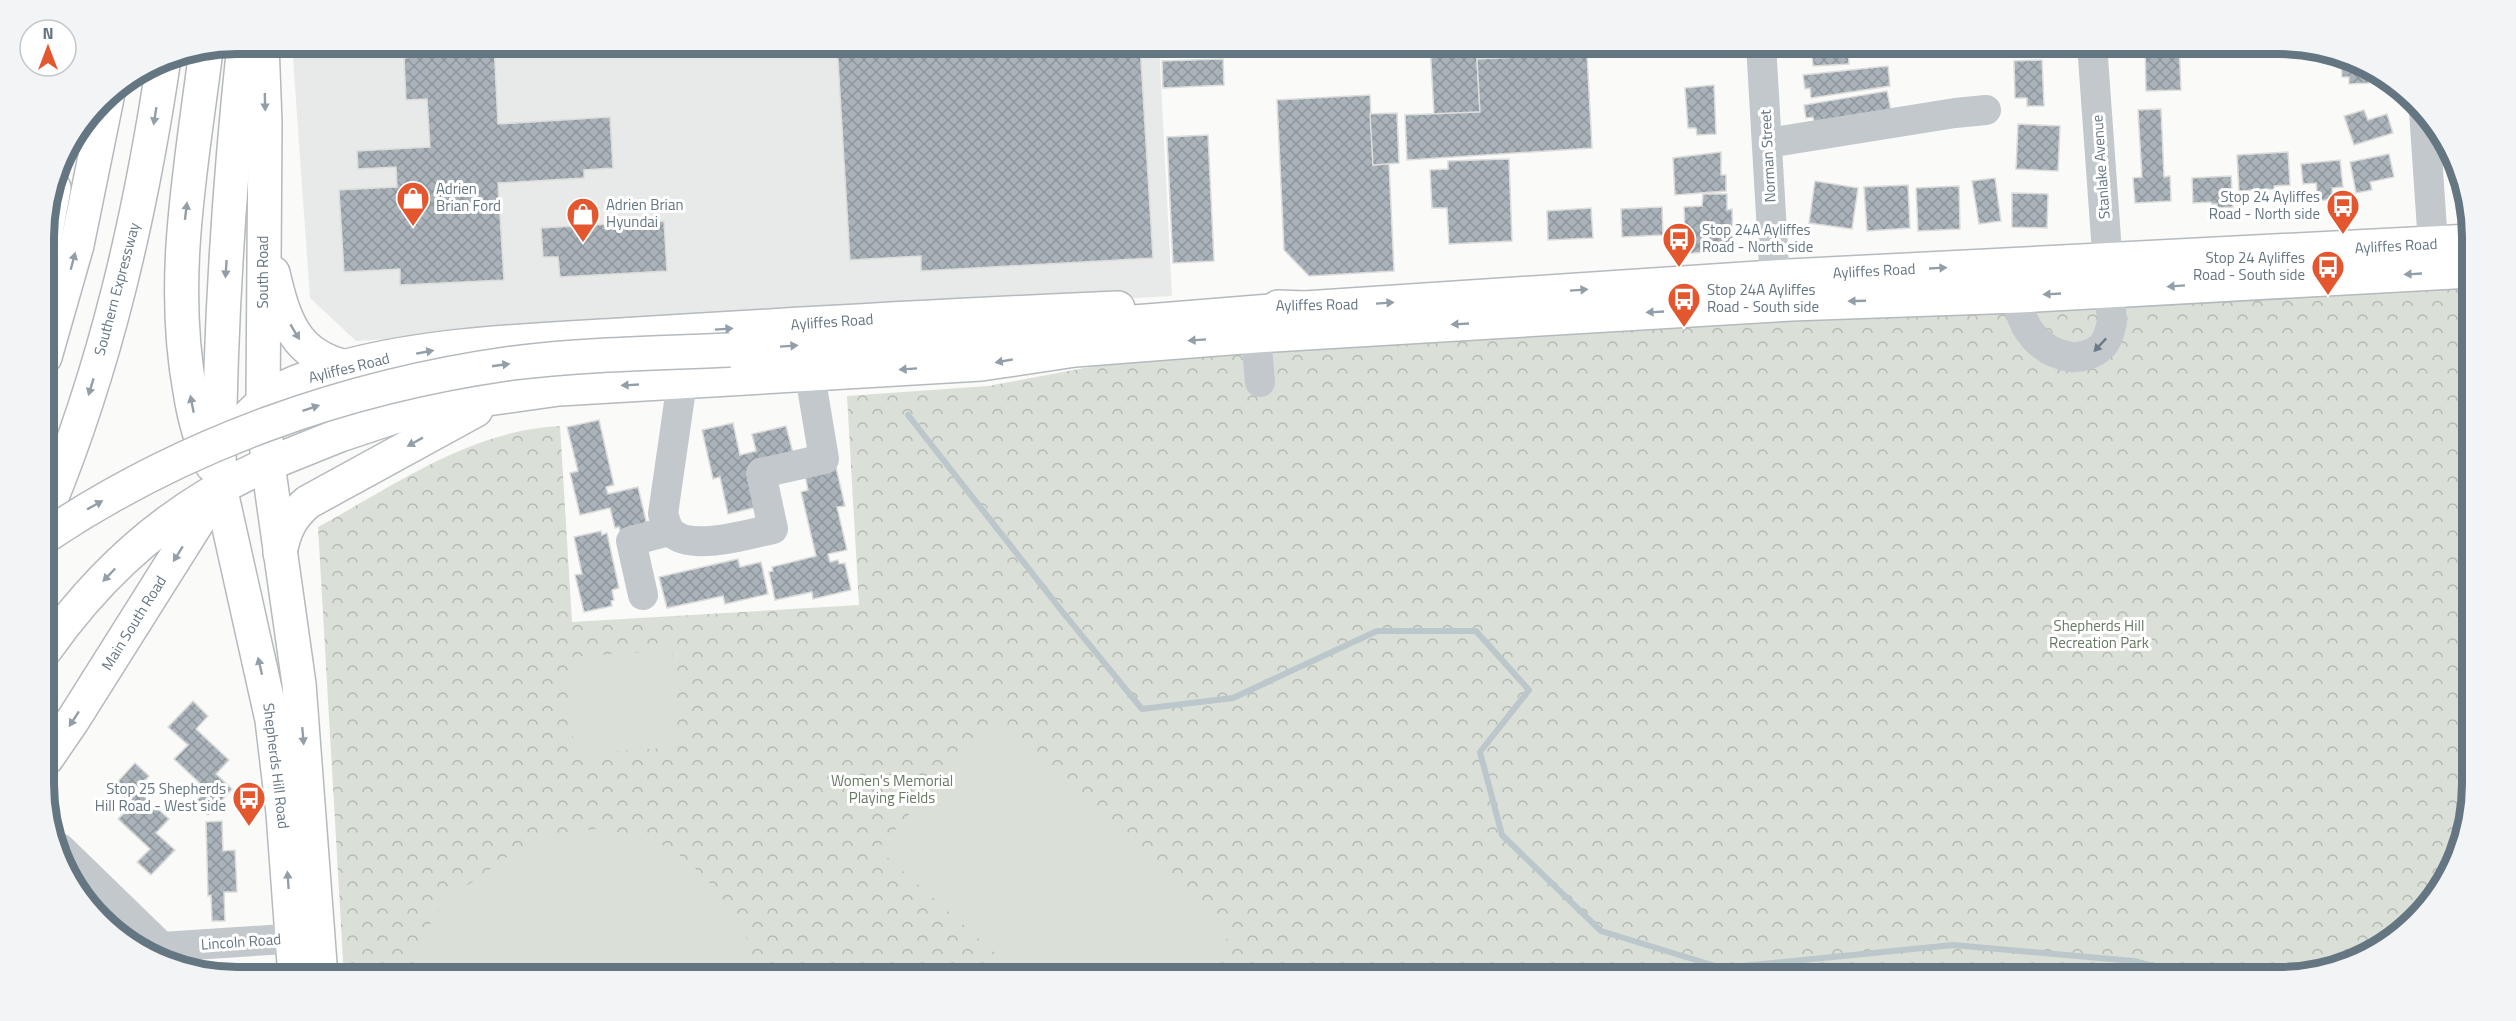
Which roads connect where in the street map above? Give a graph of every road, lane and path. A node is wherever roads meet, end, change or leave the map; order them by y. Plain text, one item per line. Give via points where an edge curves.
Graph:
1 (243, 54) edge
2 (262, 54) edge
3 (1762, 54) edge
4 (2093, 54) edge
5 (205, 57) edge
6 (162, 70) edge
7 (105, 110) edge
8 (1986, 110) dead end
9 (2425, 126) edge
10 (1768, 143) junction
11 (263, 237) junction
12 (2462, 242) edge
13 (2433, 244) junction
14 (2462, 271) edge
15 (2109, 275) junction
16 (1775, 291) junction
17 (2018, 296) junction
18 (1305, 308) junction
19 (54, 326) edge
20 (1256, 336) junction
21 (346, 367) junction
22 (810, 375) junction
23 (682, 382) junction
24 (1260, 382) dead end
25 (505, 396) junction
26 (263, 401) junction
27 (268, 464) junction
28 (220, 483) junction
29 (54, 489) edge
30 (272, 501) joint
31 (54, 531) edge
32 (669, 531) junction
33 (280, 553) junction
34 (643, 596) dead end
35 (54, 639) edge
36 (54, 748) edge
37 (71, 859) edge
38 (305, 937) junction
39 (154, 947) edge
40 (162, 951) edge
41 (297, 967) edge
42 (317, 967) edge

1 -> 28 main road via 220,359
2 -> 11 main road, South Road
3 - 10 street, Norman Street
4 - 15 street, Stanlake Avenue
28 -> 5 main road via 202,444 194,413 181,322 183,243
6 -> 29 main road, Southern Expressway via 142,190 122,275 85,405
19 -> 7 main road via 77,245
8 - 10 street
9 - 13 street
10 - 16 street, Norman Street
11 -> 21 main road via 281,304 299,339 319,358
11 - 26 main road, South Road
12 - 13 main road, Ayliffes Road
13 - 15 main road, Ayliffes Road
14 -> 15 main road, Ayliffes Road
16 -> 15 main road, Ayliffes Road
15 -> 17 main road, Ayliffes Road
15 -> 17 street, Stanlake Avenue via 2112,322 2108,337 2098,350 2078,357 2043,347 2023,320
17 -> 16 main road, Ayliffes Road
18 -> 16 main road, Ayliffes Road
16 -> 20 main road, Ayliffes Road
21 -> 18 main road, Ayliffes Road via 488,344 837,321 1186,305
31 -> 18 main road, bridge via 120,491 196,453 293,414 440,375 515,363
20 -> 22 main road, Ayliffes Road via 1075,350 981,364
20 - 24 street
21 - 26 main road, Ayliffes Road via 303,379
22 - 23 main road, Ayliffes Road
22 - 32 street via 824,459 761,473 773,529 716,540 684,540
23 -> 25 main road, Ayliffes Road
23 - 32 street via 663,514
25 - 27 main road, Ayliffes Road via 394,417
25 -> 33 main road via 308,502 288,525
26 - 27 main road, South Road
26 - 28 main road, Ayliffes Road via 236,433
27 - 28 main road, Ayliffes Road
27 - 30 main road, South Road
28 -> 35 main road via 127,556
28 -> 36 main road, Main South Road
38 -> 28 main road, Shepherds Hill Road via 283,813 272,720
30 - 33 main road, Shepherds Hill Road
32 - 34 street via 631,541
33 -> 38 main road, Shepherds Hill Road via 299,684
37 - 39 street, Lincoln Road
38 - 40 street, Lincoln Road
38 - 41 main road, Shepherds Hill Road
38 - 42 main road, Shepherds Hill Road

